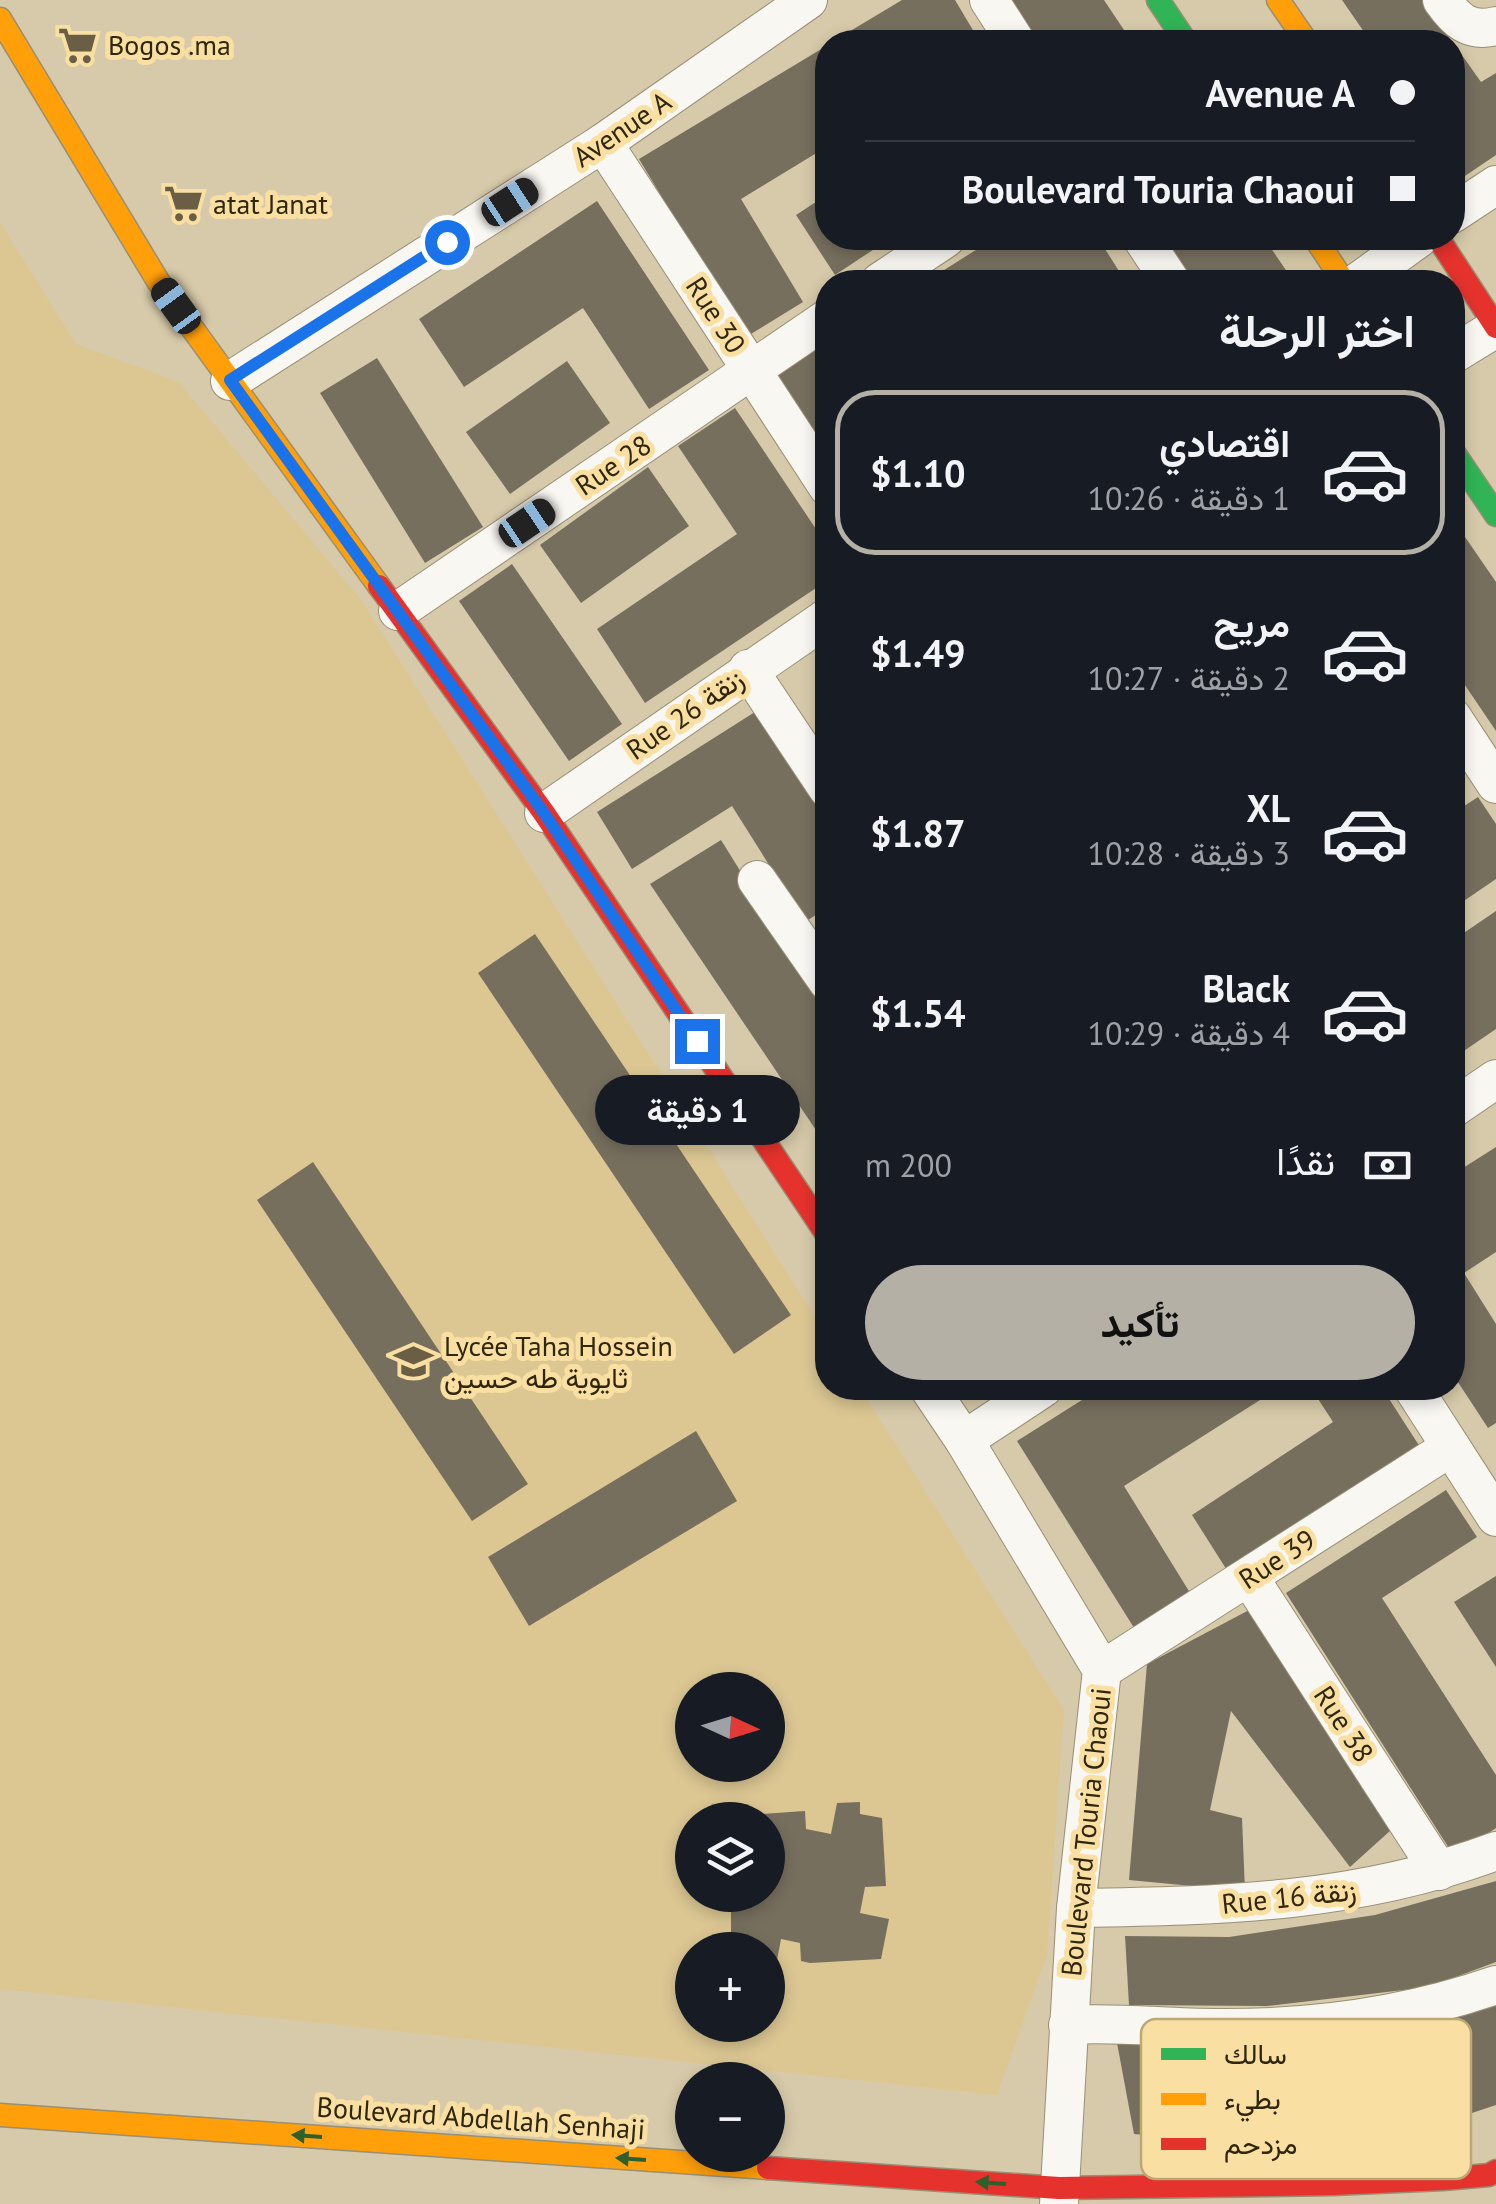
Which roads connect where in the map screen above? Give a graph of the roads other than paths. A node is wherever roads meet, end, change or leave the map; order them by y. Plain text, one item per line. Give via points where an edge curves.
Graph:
1 (808, 0) edge
2 (989, 0) edge
3 (1158, 0) edge
4 (1278, 0) edge
5 (1442, 0) edge
6 (0, 20) edge
7 (1496, 26) edge
8 (1008, 30) edge
9 (1178, 30) edge
10 (1298, 30) edge
11 (603, 143) junction
12 (1496, 185) edge
13 (1465, 205) edge
14 (928, 250) edge
15 (1402, 250) edge
16 (898, 270) edge
17 (1375, 270) edge
18 (1465, 279) edge
19 (815, 327) edge
20 (1496, 327) edge
21 (1465, 347) edge
22 (752, 370) junction
23 (230, 380) junction
24 (815, 467) edge
25 (1465, 469) edge
26 (1496, 515) edge
27 (398, 611) junction
28 (815, 625) edge
29 (748, 669) junction
30 (1465, 748) edge
31 (815, 770) edge
32 (1475, 771) edge
33 (544, 813) junction
34 (757, 880) dead end
35 (815, 963) edge
36 (1496, 1079) edge
37 (1465, 1100) edge
38 (815, 1217) edge
39 (937, 1400) edge
40 (1025, 1400) edge
41 (1420, 1400) edge
42 (964, 1440) junction
43 (1452, 1447) junction
44 (1496, 1516) edge
45 (1249, 1577) junction
46 (1102, 1670) junction
47 (1496, 1851) edge
48 (1439, 1871) junction
49 (1076, 1908) junction
50 (1496, 1985) edge
51 (1345, 2019) edge
52 (1141, 2024) edge
53 (1068, 2025) junction
54 (0, 2115) edge
55 (1493, 2173) edge
56 (1406, 2179) edge
57 (1059, 2196) edge
58 (1474, 2204) edge

1 - 11 street, Avenue A
2 - 8 street
3 - 9 street
4 - 10 street
5 - 7 street via 1456,20 1472,28
6 - 23 street via 158,281
11 - 22 street, Rue 30
11 - 23 street, Avenue A
12 - 13 street
14 - 16 street
15 - 17 street
18 - 20 street
19 - 22 street, Rue 28
20 - 21 street
22 - 24 street, Rue 30
22 - 27 street, Rue 28
23 - 27 street
25 - 26 street
27 - 33 street
28 - 29 street, Rue 26 زنقة
29 - 31 street
29 - 33 street, Rue 26 زنقة
30 - 32 street
33 - 38 street
34 - 35 street
36 - 37 street
39 - 42 street, Boulevard Touria Chaoui
40 - 42 street
41 - 43 street
42 - 46 street, Boulevard Touria Chaoui
43 - 44 street
43 - 45 street, Rue 39
45 - 46 street, Rue 39
45 - 48 street, Rue 38
46 - 49 street, Boulevard Touria Chaoui
47 - 48 street, Rue 16 زنقة
48 - 49 street, Rue 16 زنقة via 1278,1901
49 - 53 street, Boulevard Touria Chaoui
50 - 51 street
52 - 53 street
53 - 57 street, Boulevard Touria Chaoui
57 -> 54 street, Boulevard Abdellah Senhaji
55 - 58 street
56 - 57 street, Boulevard Abdellah Senhaji

